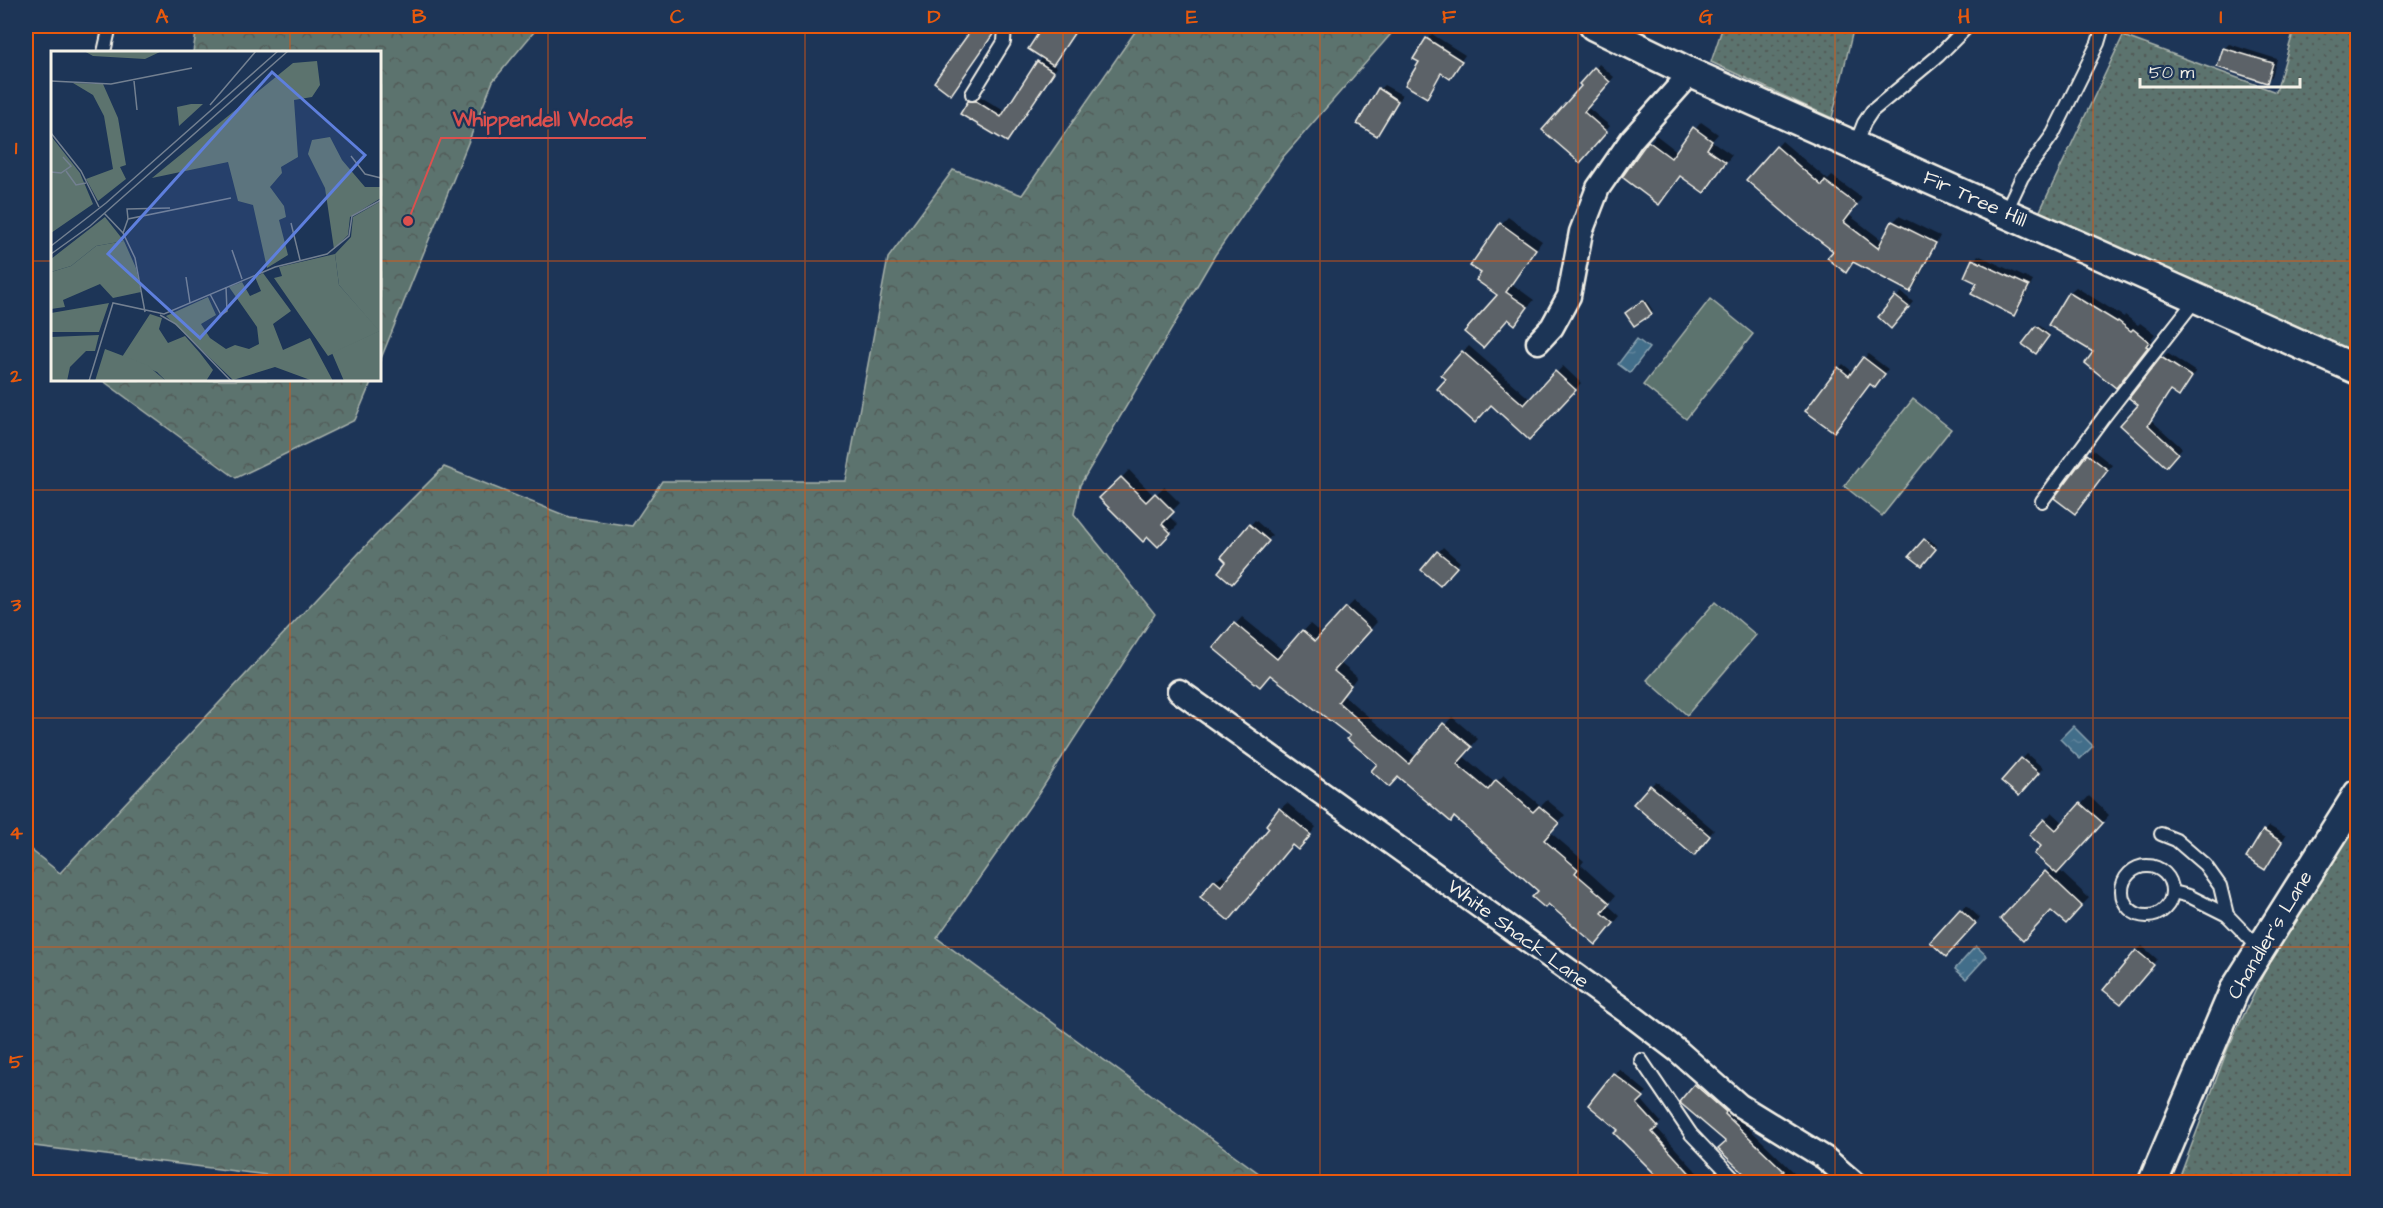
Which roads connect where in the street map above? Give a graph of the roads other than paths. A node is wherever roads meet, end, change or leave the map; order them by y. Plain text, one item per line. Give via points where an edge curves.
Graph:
1 (110, 26) edge
2 (1005, 26) edge
3 (1594, 26) edge
4 (1968, 26) edge
5 (2103, 26) edge
6 (104, 51) edge
7 (1691, 73) junction
8 (972, 93) dead end
9 (1855, 146) junction
10 (2006, 213) junction
11 (2197, 298) junction
12 (1538, 342) dead end
13 (2358, 370) edge
14 (2042, 501) dead end
15 (1179, 690) dead end
16 (2358, 794) edge
17 (2161, 834) dead end
18 (2173, 892) junction
19 (2227, 915) junction
20 (2260, 949) junction
21 (1641, 1060) dead end
22 (1737, 1182) edge
23 (1853, 1182) edge
24 (2154, 1182) edge

1 - 6 lane
2 - 8 lane via 1004,42
3 - 7 street, Fir Tree Hill
4 - 9 lane via 1872,111
5 - 10 lane via 2053,134 2022,177
7 - 9 street, Fir Tree Hill
7 - 12 street via 1632,139 1598,188 1581,232 1569,296 1552,327
9 - 10 street, Fir Tree Hill
10 - 11 street, Fir Tree Hill
11 - 13 street, Fir Tree Hill
11 - 14 lane
15 - 23 street, White Shack Lane via 1627,1012 1740,1105 1825,1158
16 - 20 street, Chandler's Lane
17 - 19 lane via 2176,840 2205,865 2220,886
18 - 18 lane via 2168,876 2155,866 2131,871 2122,885 2124,902 2144,916 2160,913
18 - 19 lane
19 - 20 lane
20 - 24 street, Chandler's Lane via 2234,991
21 - 22 lane via 1691,1134

